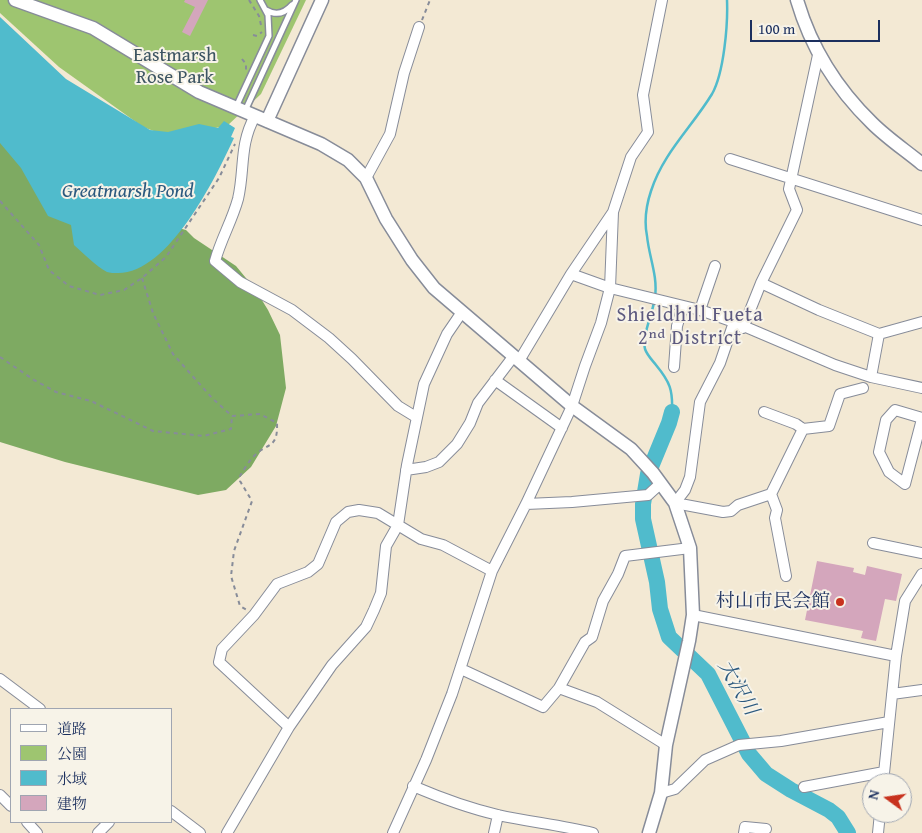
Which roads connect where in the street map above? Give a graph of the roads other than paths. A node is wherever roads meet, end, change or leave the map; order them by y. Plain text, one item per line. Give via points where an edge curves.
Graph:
1 (15, 0) edge
2 (260, 0) edge
3 (295, 0) edge
4 (322, 0) edge
5 (662, 0) edge
6 (797, 0) edge
7 (265, 10) junction
8 (419, 27) road end
9 (818, 55) junction
10 (251, 114) junction
11 (730, 159) dead end
12 (922, 164) edge
13 (366, 178) junction
14 (791, 178) junction
15 (613, 212) junction
16 (922, 220) edge
17 (715, 266) dead end
18 (571, 274) junction
19 (760, 283) junction
20 (610, 288) junction
21 (682, 306) junction
22 (700, 310) junction
23 (462, 312) junction
24 (922, 322) edge
25 (738, 325) junction
26 (879, 334) junction
27 (516, 359) junction
28 (674, 367) dead end
29 (871, 377) junction
30 (495, 380) junction
31 (863, 388) dead end
32 (922, 388) edge
33 (572, 406) junction
34 (764, 412) dead end
35 (416, 417) junction
36 (922, 418) edge
37 (562, 428) junction
38 (803, 429) junction
39 (406, 470) junction
40 (660, 484) junction
41 (771, 494) junction
42 (675, 503) junction
43 (526, 504) junction
44 (398, 525) junction
45 (874, 543) dead end
46 (690, 548) junction
47 (922, 553) edge
48 (492, 571) junction
49 (922, 574) edge
50 (786, 576) dead end
51 (693, 615) junction
52 (896, 656) junction
53 (460, 669) junction
54 (2, 683) edge
55 (559, 688) junction
56 (922, 690) edge
57 (892, 694) junction
58 (39, 708) edge
59 (889, 722) junction
60 (289, 727) junction
61 (666, 745) junction
62 (884, 772) joint
63 (414, 786) junction
64 (804, 787) dead end
65 (661, 793) junction
66 (0, 795) edge
67 (10, 805) edge
68 (172, 812) edge
69 (498, 815) junction
70 (28, 823) edge
71 (108, 823) edge
72 (766, 829) dead end
73 (565, 830) edge
74 (37, 833) edge
75 (98, 833) edge
76 (200, 833) edge
77 (227, 833) edge
78 (392, 833) edge
79 (494, 833) edge
80 (593, 833) edge
81 (649, 833) edge
82 (744, 833) edge

1 - 10 street via 93,28 199,92
2 - 7 lane
3 - 7 lane via 282,13
3 - 10 lane
4 - 10 street
5 - 15 street via 643,95 648,132 631,157
6 - 9 street
7 - 10 lane via 269,36
8 - 13 street via 390,134
9 - 12 street via 846,95 872,124
9 - 14 street
10 - 13 street via 321,144 348,160
10 - 35 street via 232,220 218,247 215,261 240,282 292,310 329,338 398,406
11 - 14 street
13 - 23 street via 386,219 412,260 434,288
14 - 16 street
14 - 19 street via 789,189 797,210
15 - 18 street
15 - 20 street
17 - 22 street
18 - 20 street
18 - 27 street
19 - 25 street
19 - 26 street
20 - 21 street
20 - 33 street
21 - 22 street
21 - 28 street
22 - 25 street
23 - 27 street
23 - 35 street via 447,334 424,384
24 - 26 street
25 - 29 street
25 - 42 street via 700,402 690,477
26 - 29 street
27 - 30 street
27 - 33 street
29 - 32 street
30 - 37 street
30 - 39 street via 478,403 457,444 439,462
31 - 38 street via 840,394 829,426
33 - 37 street
33 - 40 street via 631,449
34 - 38 street
35 - 39 street
36 - 36 street via 905,484 889,472 879,452 886,420 894,410
37 - 43 street
38 - 41 street
39 - 44 street
40 - 42 street
40 - 43 street via 645,494
41 - 42 street via 723,512
41 - 50 street via 777,510 775,518
42 - 46 street
43 - 48 street
44 - 48 street
44 - 60 street via 386,546 381,593 366,627 332,665
44 - 60 street via 378,513 348,512 336,522 318,564 308,572 277,584 222,649 219,662
45 - 47 street
46 - 51 street
46 - 55 street via 625,556 603,601 592,637 585,642
48 - 53 street
49 - 52 street via 905,601
51 - 52 street
51 - 61 street
52 - 57 street
53 - 55 street via 543,707
53 - 63 street
54 - 58 street
55 - 61 street via 597,702
56 - 57 street
57 - 59 street
59 - 62 street
59 - 65 street via 744,745 705,760 675,789
60 - 77 street
61 - 65 street
62 - 64 street
63 - 69 street via 452,802
63 - 78 street
65 - 81 street
66 - 67 street
68 - 76 street
69 - 73 street
69 - 79 street
70 - 74 street
71 - 75 street
72 - 82 street via 745,827
73 - 80 street

